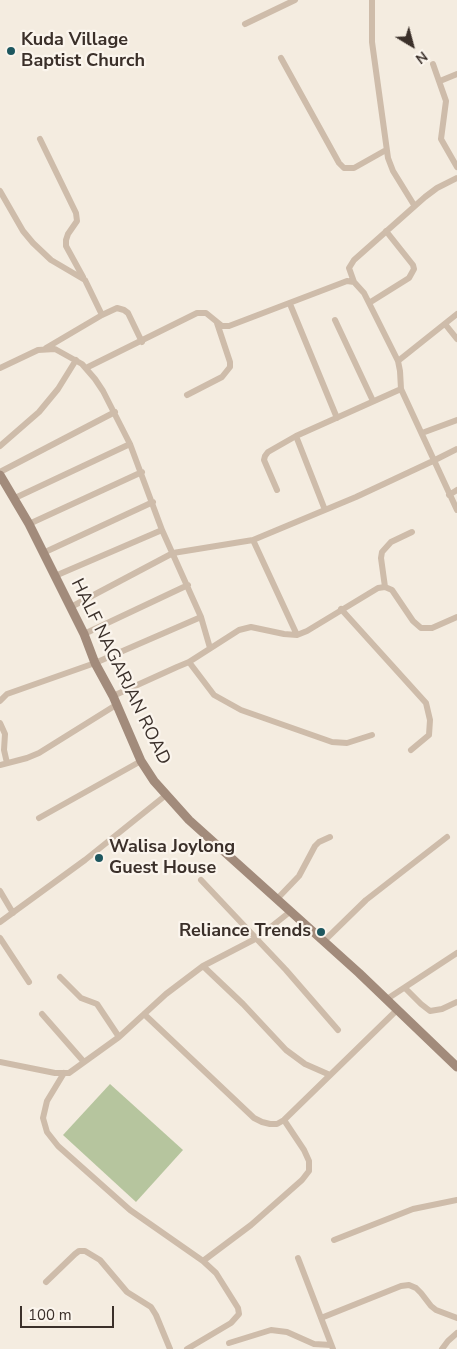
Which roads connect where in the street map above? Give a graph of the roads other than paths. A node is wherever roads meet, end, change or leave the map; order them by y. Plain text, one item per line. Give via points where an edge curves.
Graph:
1 (294, 0) edge
2 (372, 0) edge
3 (245, 24) dead end
4 (281, 58) dead end
5 (433, 64) dead end
6 (457, 74) edge
7 (440, 81) junction
8 (40, 139) dead end
9 (386, 150) junction
10 (457, 167) edge
11 (457, 178) edge
12 (0, 191) edge
13 (414, 205) junction
14 (386, 231) junction
15 (85, 280) junction
16 (354, 282) junction
17 (369, 303) junction
18 (290, 304) junction
19 (457, 314) edge
20 (102, 315) junction
21 (335, 320) dead end
22 (217, 323) junction
23 (445, 324) junction
24 (457, 339) edge
25 (142, 342) junction
26 (46, 348) junction
27 (76, 360) junction
28 (398, 361) junction
29 (0, 368) edge
30 (86, 368) junction
31 (401, 389) junction
32 (187, 395) dead end
33 (373, 401) junction
34 (115, 412) junction
35 (337, 418) junction
36 (457, 420) edge
37 (422, 433) junction
38 (296, 436) junction
39 (130, 444) junction
40 (0, 446) edge
41 (457, 449) edge
42 (433, 462) junction
43 (142, 472) junction
44 (0, 473) edge
45 (277, 490) dead end
46 (457, 490) edge
47 (449, 495) junction
48 (15, 498) junction
49 (153, 502) junction
50 (324, 510) junction
51 (457, 510) edge
52 (30, 524) junction
53 (162, 530) junction
54 (412, 532) dead end
55 (253, 540) junction
56 (43, 552) junction
57 (173, 554) junction
58 (56, 576) junction
59 (188, 585) junction
60 (385, 587) junction
61 (71, 607) junction
62 (341, 609) junction
63 (201, 617) junction
64 (457, 617) edge
65 (84, 634) junction
66 (297, 635) junction
67 (210, 648) junction
68 (189, 662) junction
69 (95, 663) junction
70 (0, 701) edge
71 (114, 701) junction
72 (0, 722) edge
73 (372, 736) dead end
74 (411, 750) dead end
75 (141, 761) junction
76 (4, 764) edge
77 (166, 795) junction
78 (39, 818) dead end
79 (447, 837) dead end
80 (330, 838) dead end
81 (200, 880) dead end
82 (0, 891) edge
83 (277, 899) junction
84 (291, 911) junction
85 (13, 912) junction
86 (0, 922) edge
87 (0, 938) edge
88 (257, 938) junction
89 (323, 942) junction
90 (457, 953) edge
91 (203, 966) junction
92 (60, 977) dead end
93 (29, 982) dead end
94 (405, 988) junction
95 (387, 999) junction
96 (457, 1002) edge
97 (398, 1010) junction
98 (42, 1014) dead end
99 (144, 1014) junction
100 (338, 1030) dead end
101 (119, 1037) junction
102 (0, 1062) edge
103 (84, 1062) junction
104 (457, 1067) edge
105 (64, 1073) junction
106 (330, 1075) junction
107 (284, 1120) junction
108 (457, 1200) edge
109 (334, 1240) dead end
110 (298, 1258) dead end
111 (203, 1261) junction
112 (46, 1282) dead end
113 (321, 1318) junction
114 (457, 1318) edge
115 (457, 1333) edge
116 (229, 1343) dead end
117 (332, 1347) edge
118 (170, 1349) edge
119 (187, 1349) edge
120 (442, 1349) edge

1 - 3 street
2 - 9 street via 372,42
4 - 9 street via 344,168 354,168
5 - 7 street
6 - 7 street
7 - 10 street via 446,101 441,139
8 - 15 street via 76,213 77,221 66,246
9 - 13 street via 393,171
11 - 13 street
12 - 15 street via 33,243 51,260
13 - 14 street
14 - 16 street via 350,264
14 - 17 street via 414,269 409,278
15 - 20 street
16 - 17 street
16 - 18 street via 347,281
17 - 28 street
18 - 22 street via 229,326
18 - 35 street
19 - 23 street
20 - 25 street via 117,308 124,310
20 - 26 street
21 - 33 street
22 - 25 street via 206,313 197,313
22 - 32 street via 230,367 222,377
23 - 24 street
23 - 28 street
25 - 30 street
26 - 27 street
26 - 29 street
27 - 30 street
27 - 40 street via 58,389 38,412
28 - 31 street
30 - 34 street
31 - 33 street
31 - 37 street
33 - 35 street
34 - 39 street
34 - 44 street
35 - 38 street
36 - 37 street
37 - 42 street
38 - 45 street via 265,456
38 - 50 street
39 - 43 street
39 - 48 street
41 - 42 street
42 - 47 street
42 - 50 street
43 - 49 street
43 - 52 street
44 - 48 main road, HALF NAGARJAN ROAD
46 - 47 street
47 - 51 street
48 - 52 main road, HALF NAGARJAN ROAD
49 - 53 street
49 - 56 street
50 - 55 street
52 - 56 main road, HALF NAGARJAN ROAD
53 - 57 street
53 - 58 street
54 - 60 street via 391,542 382,552
55 - 57 street
55 - 66 street
56 - 58 main road, HALF NAGARJAN ROAD
57 - 59 street
57 - 61 street
58 - 61 main road, HALF NAGARJAN ROAD
59 - 63 street
59 - 65 street
60 - 62 street
60 - 64 street via 392,590 413,621 422,628 432,628
61 - 65 main road, HALF NAGARJAN ROAD
62 - 66 street
62 - 74 street via 426,703 429,735
63 - 67 street
63 - 69 street
65 - 69 main road, HALF NAGARJAN ROAD
66 - 67 street via 251,628 230,634
67 - 68 street
68 - 71 street
68 - 73 street via 214,695 241,710 332,742 347,743
69 - 70 street via 7,694
69 - 71 main road, HALF NAGARJAN ROAD
71 - 75 main road, HALF NAGARJAN ROAD
71 - 76 street via 39,753
72 - 76 street via 5,734
75 - 77 main road, HALF NAGARJAN ROAD
75 - 78 street
77 - 83 main road, HALF NAGARJAN ROAD via 189,820
77 - 85 street
79 - 89 street via 366,900
80 - 83 street via 315,846 299,876
81 - 88 street
82 - 85 street
83 - 84 main road, HALF NAGARJAN ROAD
84 - 88 street
84 - 89 main road, HALF NAGARJAN ROAD
85 - 86 street
87 - 93 street
88 - 91 street
88 - 100 street
89 - 95 main road, HALF NAGARJAN ROAD
90 - 94 street
91 - 99 street
91 - 106 street via 286,1050 305,1064
92 - 101 street via 81,998 96,1004
94 - 95 street
94 - 96 street via 430,1011
95 - 97 main road, HALF NAGARJAN ROAD
97 - 104 main road, HALF NAGARJAN ROAD
97 - 106 street
98 - 103 street
99 - 101 street
99 - 107 street via 254,1118 270,1124
101 - 103 street
102 - 105 street
103 - 105 street
105 - 111 street via 47,1101 43,1118 47,1132 58,1146 130,1210
106 - 107 street
107 - 111 street via 304,1150 309,1171 251,1225
108 - 109 street via 413,1209
110 - 113 street
111 - 119 street via 216,1273 238,1308 238,1314 231,1323
112 - 118 street via 75,1254 85,1251 100,1260 127,1292 151,1307
113 - 114 street via 401,1286 416,1288 436,1310
113 - 117 street
115 - 120 street
116 - 117 street via 271,1330

